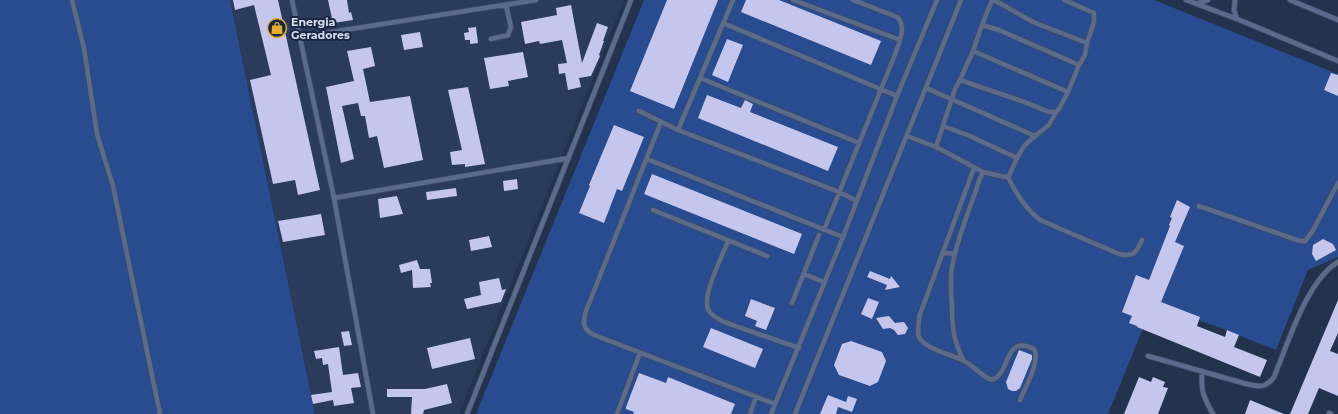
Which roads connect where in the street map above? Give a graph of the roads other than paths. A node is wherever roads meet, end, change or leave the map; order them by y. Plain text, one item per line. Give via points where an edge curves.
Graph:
1 (72, 0) edge
2 (292, 0) edge
3 (536, 0) edge
4 (631, 0) edge
5 (732, 0) edge
6 (793, 0) edge
7 (853, 0) edge
8 (937, 0) edge
9 (961, 0) edge
10 (993, 0) edge
11 (1064, 0) edge
12 (1186, 0) edge
13 (1208, 0) edge
14 (1235, 0) edge
15 (1290, 0) edge
16 (1196, 4) junction
17 (506, 5) junction
18 (1237, 19) junction
19 (1338, 20) edge
20 (722, 23) junction
21 (982, 25) junction
22 (300, 37) junction
23 (491, 39) dead end
24 (900, 40) junction
25 (1087, 43) junction
26 (972, 51) junction
27 (1338, 61) edge
28 (1079, 66) junction
29 (700, 78) junction
30 (960, 80) junction
31 (926, 88) junction
32 (880, 89) junction
33 (1068, 92) junction
34 (897, 96) junction
35 (952, 100) junction
36 (639, 111) dead end
37 (1056, 112) junction
38 (661, 122) junction
39 (943, 126) junction
40 (678, 130) junction
41 (907, 136) junction
42 (1035, 136) junction
43 (859, 143) junction
44 (936, 147) junction
45 (568, 158) junction
46 (1017, 158) junction
47 (647, 159) junction
48 (974, 168) junction
49 (984, 172) junction
50 (1008, 177) junction
51 (1338, 183) edge
52 (966, 186) junction
53 (977, 188) junction
54 (839, 192) junction
55 (334, 198) junction
56 (856, 200) junction
57 (1199, 206) dead end
58 (653, 210) dead end
59 (824, 230) junction
60 (820, 235) dead end
61 (843, 237) junction
62 (728, 240) junction
63 (1142, 240) dead end
64 (944, 253) junction
65 (955, 254) junction
66 (767, 256) dead end
67 (1338, 262) edge
68 (804, 274) junction
69 (824, 282) junction
70 (792, 303) dead end
71 (798, 348) junction
72 (640, 352) junction
73 (1148, 356) dead end
74 (964, 361) junction
75 (1202, 371) junction
76 (756, 397) junction
77 (1020, 400) dead end
78 (775, 404) junction
79 (160, 414) edge
80 (373, 414) edge
81 (466, 414) edge
82 (617, 414) edge
83 (750, 414) edge
84 (771, 414) edge
85 (794, 414) edge
86 (1213, 414) edge

1 - 79 lane via 84,48 97,134 113,186
2 - 22 lane
3 - 17 lane
4 - 45 lane
5 - 20 lane
6 - 24 lane
7 - 24 lane via 897,17 902,24
8 - 34 lane
9 - 31 lane
10 - 21 lane
10 - 25 lane via 1033,22
11 - 25 lane via 1094,14
12 - 16 lane
13 - 16 lane
14 - 18 lane via 1234,10
15 - 19 lane
16 - 18 lane
17 - 22 lane
17 - 23 lane via 510,27 508,35
18 - 27 lane
20 - 29 lane
20 - 32 lane
21 - 26 lane
21 - 28 lane via 999,30
22 - 55 lane
24 - 32 lane
25 - 28 lane via 1085,56
26 - 30 lane
26 - 33 lane
28 - 33 lane
29 - 40 lane
29 - 43 lane
30 - 35 lane
30 - 37 lane
31 - 35 lane
31 - 41 lane
32 - 34 lane
32 - 43 lane
33 - 37 lane
34 - 56 lane
35 - 39 lane
35 - 42 lane
36 - 38 lane
37 - 42 lane via 1049,125
38 - 40 lane
38 - 47 lane
39 - 44 lane
39 - 46 lane
40 - 54 lane
41 - 44 lane
41 - 85 lane
42 - 46 lane via 1024,146
43 - 54 lane
44 - 48 lane
45 - 55 lane
45 - 81 lane
46 - 50 lane
47 - 59 lane
47 - 72 lane via 583,323 586,330 594,335
48 - 49 lane
48 - 52 lane
49 - 50 lane
49 - 53 lane
50 - 63 lane via 1017,196 1040,220 1128,256 1136,252
51 - 57 lane via 1305,241
52 - 53 lane
52 - 64 lane
53 - 65 lane
54 - 56 lane
54 - 59 lane
55 - 80 lane
56 - 61 lane
58 - 62 lane
59 - 61 lane
60 - 68 lane
61 - 69 lane
62 - 66 lane
62 - 71 lane via 707,298 709,311 724,322
64 - 65 lane
64 - 74 lane via 920,317 918,338 933,348
65 - 74 lane via 951,286 952,322 958,351
67 - 75 lane via 1330,267 1310,291 1274,377 1268,384 1243,384
68 - 69 lane
68 - 70 lane
69 - 71 lane
71 - 78 lane
72 - 76 lane
72 - 82 lane
73 - 75 lane
74 - 77 lane via 984,377 992,380 999,376 1016,346 1034,348 1035,363
75 - 86 lane via 1201,389
76 - 78 lane
76 - 83 lane
78 - 84 lane

